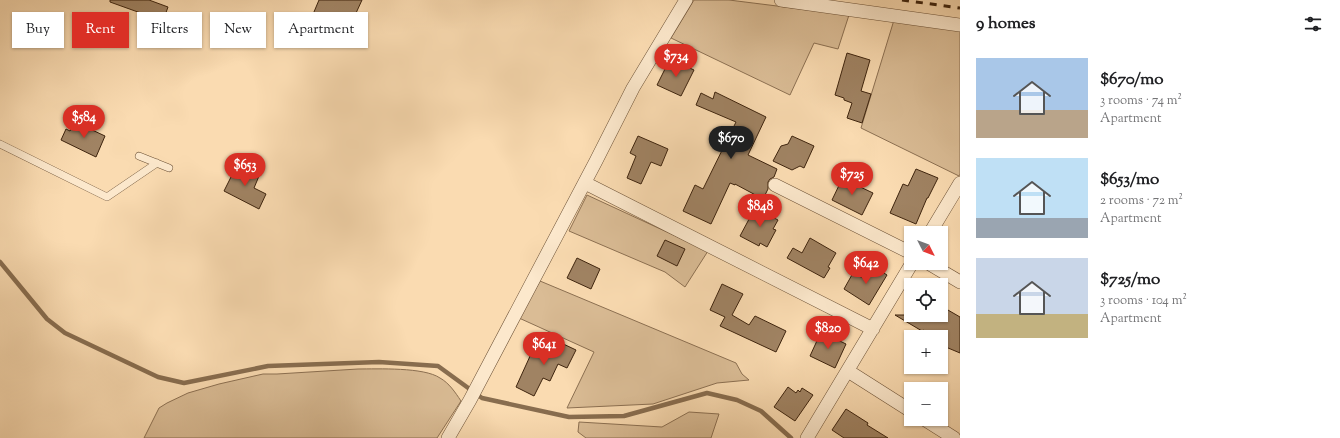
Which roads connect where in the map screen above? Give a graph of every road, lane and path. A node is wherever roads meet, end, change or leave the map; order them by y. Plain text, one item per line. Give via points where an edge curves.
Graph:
1 (686, 0) edge
2 (781, 0) edge
3 (960, 25) edge
4 (0, 144) edge
5 (139, 156) dead end
6 (157, 163) junction
7 (169, 168) dead end
8 (585, 183) junction
9 (960, 183) edge
10 (775, 185) dead end
11 (934, 226) edge
12 (904, 250) edge
13 (908, 270) edge
14 (940, 270) edge
15 (960, 282) edge
16 (873, 329) junction
17 (848, 371) junction
18 (904, 407) edge
19 (935, 426) edge
20 (448, 438) edge
21 (807, 438) edge
22 (954, 438) edge

1 - 8 street via 633,88
2 - 3 street
4 - 6 lane via 107,197
5 - 6 lane
6 - 7 lane
8 - 16 street
8 - 20 street
9 - 11 street
10 - 12 street
13 - 16 street
14 - 15 street
16 - 17 street
17 - 18 street
17 - 21 street
19 - 22 street

